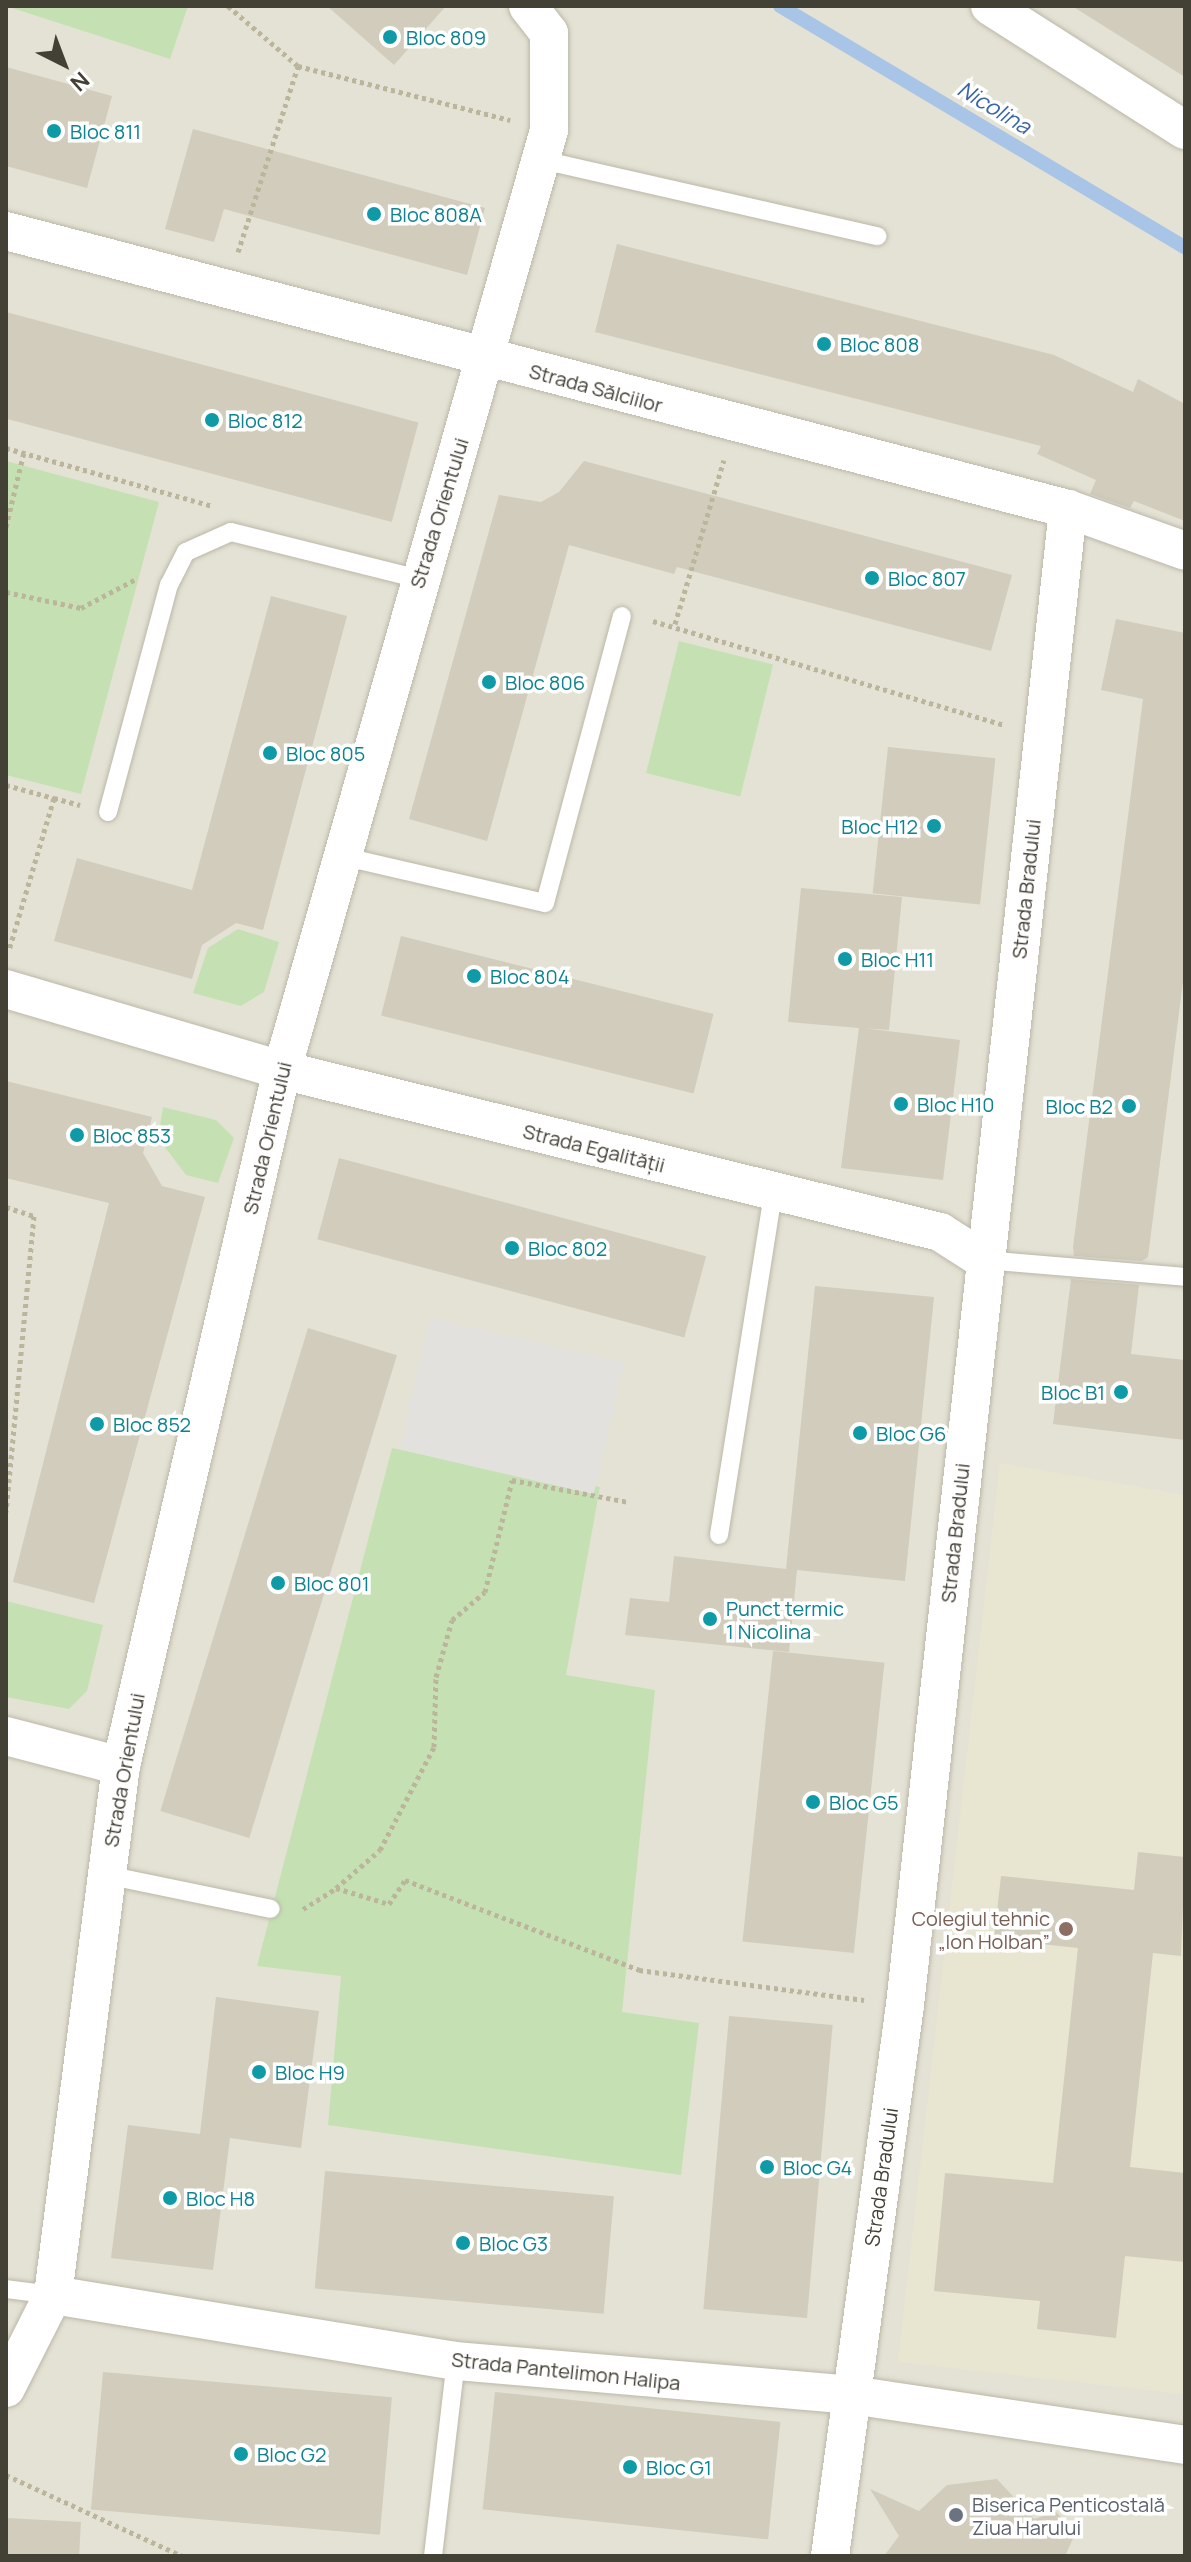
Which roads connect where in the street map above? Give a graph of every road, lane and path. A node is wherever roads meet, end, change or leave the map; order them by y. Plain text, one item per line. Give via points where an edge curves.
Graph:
1 (228, 6) edge
2 (528, 6) edge
3 (990, 6) edge
4 (298, 66) junction
5 (1185, 130) edge
6 (546, 145) junction
7 (6, 231) edge
8 (877, 236) dead end
9 (225, 289) junction
10 (485, 359) junction
11 (735, 424) junction
12 (6, 448) edge
13 (24, 452) junction
14 (1068, 509) junction
15 (6, 527) edge
16 (231, 532) junction
17 (1185, 551) edge
18 (419, 579) junction
19 (169, 585) junction
20 (6, 592) edge
21 (622, 616) joint
22 (675, 624) junction
23 (1043, 736) junction
24 (6, 785) edge
25 (108, 812) dead end
26 (341, 856) junction
27 (6, 958) edge
28 (6, 989) edge
29 (282, 1070) junction
30 (773, 1193) junction
31 (6, 1207) edge
32 (984, 1260) junction
33 (1185, 1277) edge
34 (628, 1502) dead end
35 (6, 1512) edge
36 (719, 1535) dead end
37 (6, 1736) edge
38 (121, 1766) junction
39 (106, 1875) junction
40 (336, 1888) junction
41 (271, 1909) joint
42 (905, 2005) junction
43 (6, 2289) edge
44 (53, 2295) junction
45 (456, 2361) junction
46 (6, 2388) edge
47 (852, 2395) junction
48 (1185, 2445) edge
49 (6, 2475) edge
50 (182, 2556) edge
51 (433, 2556) edge
52 (830, 2556) edge

1 - 4 path
2 - 6 street, Strada Orientului via 549,33
3 - 5 street
4 - 6 path
4 - 9 path
6 - 8 lane
6 - 10 street, Strada Orientului
7 - 9 street, Strada Sălciilor
9 - 10 street, Strada Sălciilor
10 - 11 street, Strada Sălciilor
10 - 18 street, Strada Orientului
11 - 14 street, Strada Sălciilor
11 - 22 path
12 - 13 path
13 - 15 path
13 - 16 path via 216,507
14 - 17 street, Strada Sălciilor
14 - 23 street, Strada Bradului
16 - 18 lane
16 - 19 lane via 186,552
18 - 26 street, Strada Orientului
19 - 20 path via 139,577 81,608
19 - 25 lane
21 - 22 path
21 - 26 lane via 545,903
22 - 23 path
23 - 32 street, Strada Bradului
24 - 27 path via 54,798
26 - 29 street, Strada Orientului
28 - 29 street, Strada Egalității
29 - 30 street, Strada Egalității
29 - 38 street, Strada Orientului
30 - 32 street, Strada Egalității via 940,1232
30 - 36 lane
31 - 35 path via 34,1216
32 - 33 lane, Strada Egalității
32 - 42 street, Strada Bradului
34 - 40 path via 512,1480 485,1592 452,1620 436,1677 434,1747 380,1850
37 - 38 street
38 - 39 street, Strada Orientului
39 - 41 lane
39 - 44 street, Strada Orientului
40 - 41 path via 296,1914
40 - 42 path via 389,1904 405,1880 639,1970
42 - 47 street, Strada Bradului
43 - 44 lane
44 - 45 street, Strada Pantelimon Halipa
44 - 46 street
45 - 47 street, Strada Pantelimon Halipa
45 - 51 lane
47 - 48 street, Strada Pantelimon Halipa
47 - 52 street, Strada Bradului
49 - 50 path

